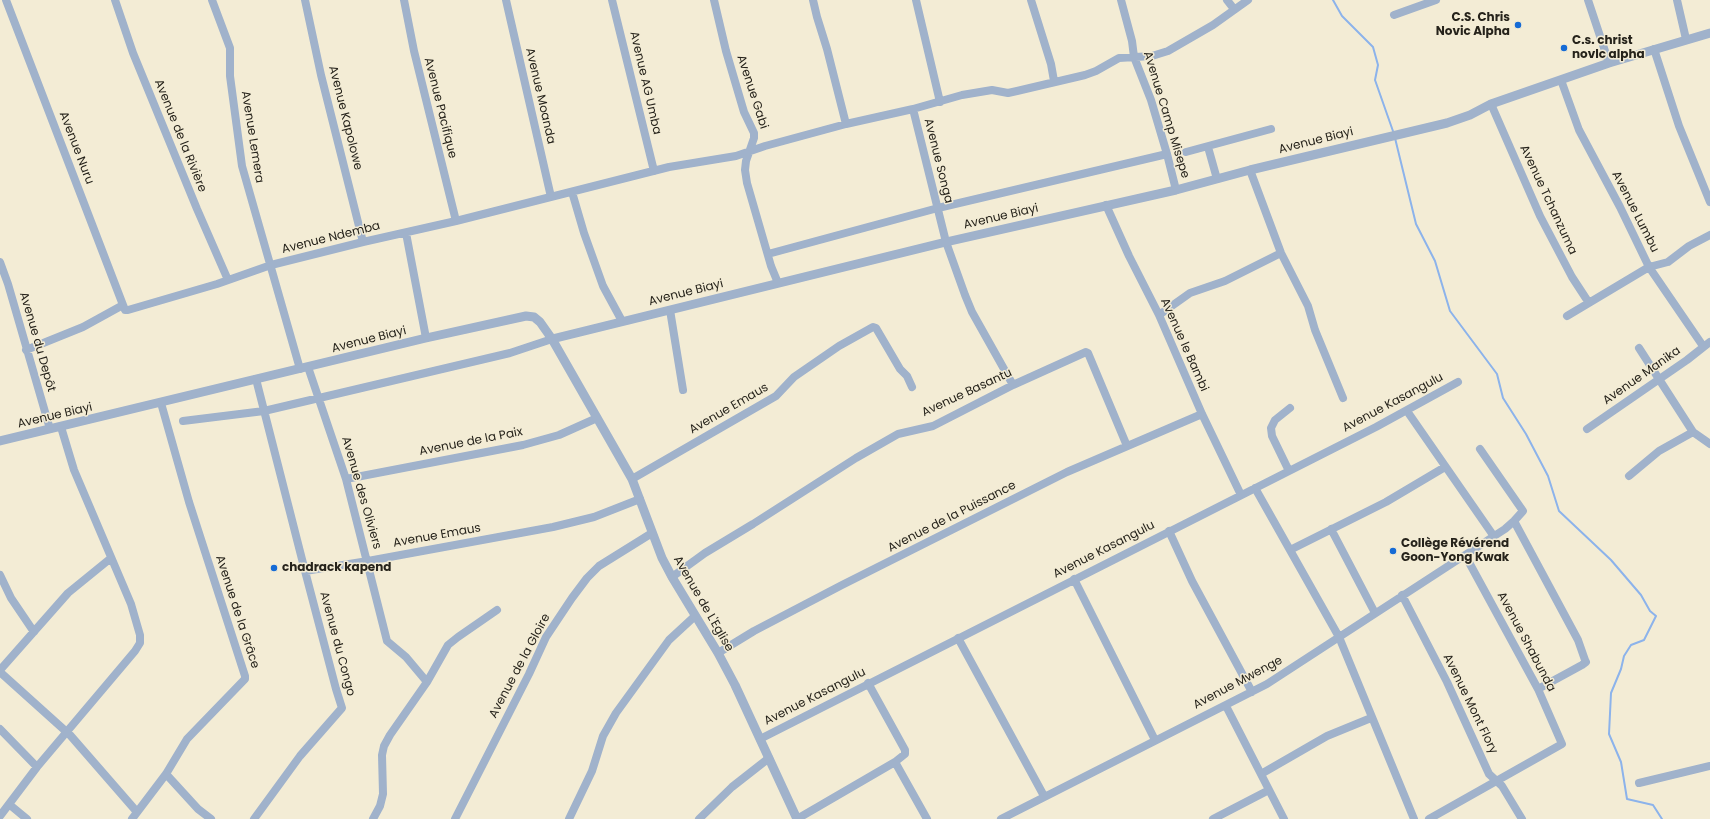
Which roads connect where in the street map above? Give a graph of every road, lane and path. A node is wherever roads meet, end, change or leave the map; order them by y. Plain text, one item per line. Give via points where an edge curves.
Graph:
1 (6, 0) edge
2 (115, 0) edge
3 (212, 0) edge
4 (305, 0) edge
5 (404, 0) edge
6 (506, 0) edge
7 (612, 0) edge
8 (714, 0) edge
9 (813, 0) edge
10 (916, 0) edge
11 (1031, 0) edge
12 (1121, 0) edge
13 (1227, 0) edge
14 (1248, 0) edge
15 (1436, 0) edge
16 (1588, 0) edge
17 (1677, 0) edge
18 (1234, 9) junction
19 (1394, 15) dead end
20 (1710, 32) edge
21 (1686, 39) junction
22 (1654, 49) junction
23 (1134, 57) junction
24 (1609, 63) junction
25 (1561, 80) junction
26 (1054, 81) junction
27 (940, 102) junction
28 (1492, 104) junction
29 (913, 109) junction
30 (846, 124) junction
31 (1271, 129) dead end
32 (1208, 146) junction
33 (749, 152) junction
34 (1186, 152) dead end
35 (1168, 154) junction
36 (1250, 170) junction
37 (654, 171) junction
38 (1217, 179) junction
39 (1176, 190) junction
40 (572, 192) junction
41 (551, 197) junction
42 (1710, 202) edge
43 (1106, 205) junction
44 (938, 208) junction
45 (456, 221) junction
46 (406, 233) junction
47 (1710, 234) edge
48 (363, 242) junction
49 (946, 242) junction
50 (1281, 253) junction
51 (768, 254) junction
52 (0, 262) edge
53 (271, 265) junction
54 (1649, 267) junction
55 (228, 280) junction
56 (778, 283) junction
57 (1589, 303) junction
58 (123, 305) junction
59 (670, 310) junction
60 (1159, 315) junction
61 (1567, 316) dead end
62 (622, 321) junction
63 (426, 338) junction
64 (552, 339) junction
65 (1707, 344) edge
66 (1639, 348) dead end
67 (26, 350) junction
68 (304, 368) junction
69 (256, 379) junction
70 (1658, 380) junction
71 (1458, 382) dead end
72 (1013, 385) junction
73 (912, 387) dead end
74 (683, 390) dead end
75 (318, 398) junction
76 (1343, 398) dead end
77 (160, 403) junction
78 (1290, 408) dead end
79 (264, 411) junction
80 (1406, 411) junction
81 (1202, 414) junction
82 (597, 418) junction
83 (183, 421) dead end
84 (61, 426) junction
85 (50, 429) junction
86 (1587, 429) dead end
87 (1693, 432) junction
88 (0, 441) edge
89 (1710, 444) edge
90 (1127, 446) junction
91 (1480, 450) dead end
92 (1445, 467) junction
93 (1289, 471) junction
94 (1628, 476) dead end
95 (632, 479) junction
96 (346, 480) junction
97 (1255, 488) junction
98 (1241, 495) junction
99 (640, 499) junction
100 (1514, 521) junction
101 (1331, 529) junction
102 (1169, 531) junction
103 (652, 533) junction
104 (1493, 535) junction
105 (1290, 550) junction
106 (1465, 555) junction
107 (111, 558) junction
108 (368, 561) junction
109 (304, 571) junction
110 (0, 575) edge
111 (672, 577) junction
112 (1074, 579) junction
113 (1402, 595) junction
114 (498, 610) dead end
115 (1375, 613) junction
116 (695, 616) junction
117 (34, 632) junction
118 (1338, 637) junction
119 (958, 638) junction
120 (718, 653) junction
121 (0, 671) edge
122 (427, 682) junction
123 (868, 683) junction
124 (1538, 690) junction
125 (1252, 692) junction
126 (1226, 706) junction
127 (1371, 718) junction
128 (0, 729) edge
129 (67, 732) junction
130 (760, 739) junction
131 (1155, 740) junction
132 (769, 758) junction
133 (895, 762) junction
134 (1710, 766) edge
135 (38, 767) junction
136 (166, 774) junction
137 (1261, 774) junction
138 (1496, 780) junction
139 (1639, 783) dead end
140 (1269, 790) junction
141 (1044, 796) junction
142 (10, 805) junction
143 (137, 812) junction
144 (0, 816) edge
145 (27, 819) edge
146 (132, 819) edge
147 (211, 819) edge
148 (254, 819) edge
149 (373, 819) edge
150 (455, 819) edge
151 (569, 819) edge
152 (699, 819) edge
153 (797, 819) edge
154 (927, 819) edge
155 (1001, 819) edge
156 (1213, 819) edge
157 (1284, 819) edge
158 (1414, 819) edge
159 (1429, 819) edge
160 (1522, 819) edge

1 - 58 street, Avenue Nuru
2 - 55 street, Avenue de la Rivière via 132,53
3 - 53 street, Avenue Lemera via 230,48 230,76 242,166
4 - 48 street, Avenue Kapolowe
5 - 45 street, Avenue Pacifique
6 - 41 street, Avenue Moanda
7 - 37 street, Avenue AG Umba
8 - 33 street, Avenue Gabi via 744,112 754,133
9 - 30 street
10 - 27 street, Avenue Songa
11 - 26 street
12 - 23 street, Avenue Camp Misepe
13 - 18 street
14 - 18 street, Avenue Ndemba
15 - 19 street
16 - 24 street
17 - 21 street
18 - 23 street, Avenue Ndemba via 1168,51 1152,56
20 - 21 street, Avenue Biayi
21 - 22 street, Avenue Biayi
22 - 24 street, Avenue Biayi
22 - 42 street via 1679,126
23 - 26 street, Avenue Ndemba via 1114,60 1085,75
23 - 35 street, Avenue Camp Misepe
24 - 25 street, Avenue Biayi
25 - 28 street, Avenue Biayi
25 - 54 street, Avenue Lumbu via 1579,130
26 - 27 street, Avenue Ndemba via 1008,93 992,90 970,93
27 - 29 street, Avenue Ndemba
28 - 36 street, Avenue Biayi via 1447,123
28 - 57 street, Avenue Tchanzuma via 1543,223
29 - 30 street, Avenue Ndemba
29 - 44 street, Avenue Songa
30 - 33 street, Avenue Ndemba
31 - 32 street
32 - 34 street
32 - 38 street
33 - 37 street, Avenue Ndemba
33 - 51 street, Avenue Gabi via 745,170 747,183
35 - 39 street, Avenue Camp Misepe
35 - 44 street
36 - 38 street, Avenue Biayi
36 - 50 street
37 - 40 street, Avenue Ndemba
38 - 39 street, Avenue Biayi
39 - 43 street, Avenue Biayi
40 - 41 street, Avenue Ndemba
40 - 62 street via 603,286
41 - 45 street, Avenue Ndemba
43 - 49 street, Avenue Biayi
43 - 60 street, Avenue le Bambi
44 - 49 street, Avenue Songa
44 - 51 street
45 - 46 street, Avenue Ndemba
46 - 48 street, Avenue Ndemba
46 - 63 street
47 - 54 street via 1668,262
48 - 53 street, Avenue Ndemba
49 - 56 street, Avenue Biayi
49 - 72 street, Avenue Songa via 972,312
50 - 60 street via 1224,281 1190,293
50 - 76 street via 1308,306
51 - 56 street, Avenue Gabi
52 - 67 street, Avenue du Depôt
53 - 55 street, Avenue Ndemba
53 - 68 street, Avenue Lemera
54 - 57 street
54 - 65 street, Avenue Lumbu
55 - 58 street, Avenue Ndemba via 130,310 126,310
56 - 59 street, Avenue Biayi
57 - 61 street
58 - 67 street via 83,327
59 - 62 street, Avenue Biayi
59 - 74 street
60 - 81 street, Avenue le Bambi
62 - 64 street, Avenue Biayi
63 - 64 street, Avenue Biayi via 530,316 540,322
63 - 68 street, Avenue Biayi
64 - 75 street via 510,353
64 - 82 street, Avenue de L'Eglise
65 - 70 street, Avenue Manika
66 - 70 street
67 - 85 street, Avenue du Depôt
68 - 69 street, Avenue Biayi
68 - 75 street, Avenue des Oliviers
69 - 77 street, Avenue Biayi
69 - 79 street, Avenue du Congo
70 - 86 street, Avenue Manika
70 - 87 street
71 - 80 street, Avenue Kasangulu
72 - 90 street, Avenue Basantu via 1087,352
72 - 111 street, Avenue Basantu via 932,426 898,434 862,454 705,553
73 - 95 street, Avenue Emaus via 873,327 839,346 794,377 776,396
75 - 79 street
75 - 96 street, Avenue des Oliviers
77 - 84 street, Avenue Biayi
77 - 136 street, Avenue de la Grâce via 245,676 245,679 187,740
78 - 93 street via 1275,420 1271,428 1272,436
79 - 83 street
79 - 109 street, Avenue du Congo
80 - 92 street
80 - 93 street, Avenue Kasangulu
81 - 90 street, Avenue de la Puissance
81 - 98 street, Avenue le Bambi
82 - 95 street, Avenue de L'Eglise
82 - 96 street, Avenue de la Paix via 559,435 523,445
84 - 85 street, Avenue Biayi
84 - 107 street via 74,470
85 - 88 street, Avenue Biayi
87 - 89 street
87 - 94 street via 1659,451
90 - 120 street, Avenue de la Puissance via 1067,472 842,585
91 - 100 street via 1523,511
92 - 101 street via 1386,502
92 - 104 street
93 - 97 street, Avenue Kasangulu
95 - 99 street, Avenue de L'Eglise
96 - 108 street, Avenue des Oliviers
97 - 98 street, Avenue Kasangulu
97 - 105 street
98 - 102 street, Avenue Kasangulu
99 - 103 street, Avenue de L'Eglise
99 - 108 street, Avenue Emaus via 594,518
100 - 104 street, Avenue Mwenge
100 - 124 street via 1578,640 1586,660 1582,665
101 - 105 street
101 - 115 street
102 - 112 street, Avenue Kasangulu
102 - 125 street via 1192,580
103 - 111 street, Avenue de L'Eglise
103 - 150 street, Avenue de la Gloire via 599,566 572,598 546,637
104 - 106 street, Avenue Mwenge
105 - 118 street
106 - 113 street, Avenue Mwenge
106 - 124 street, Avenue Shabunda
107 - 117 street via 68,593
107 - 129 street via 131,604 140,643
108 - 109 street, Avenue Emaus
108 - 122 street, Avenue des Oliviers via 387,642 406,657
109 - 148 street, Avenue du Congo via 342,708 300,756
110 - 117 street via 5,588
111 - 116 street, Avenue de L'Eglise
112 - 119 street, Avenue Kasangulu
112 - 131 street
113 - 115 street, Avenue Mwenge
113 - 138 street, Avenue Mont Flory via 1447,682 1489,774
114 - 122 street via 448,645
115 - 118 street, Avenue Mwenge
116 - 120 street, Avenue de L'Eglise
116 - 151 street via 669,640 616,713 603,736 592,771
117 - 121 street
118 - 125 street, Avenue Mwenge via 1288,672
118 - 127 street
119 - 123 street, Avenue Kasangulu
119 - 141 street
120 - 130 street, Avenue de L'Eglise
121 - 129 street
122 - 149 street via 384,746 383,794
123 - 130 street, Avenue Kasangulu
123 - 133 street via 905,750 905,754
124 - 138 street, Avenue Shabunda via 1562,742 1561,746
125 - 126 street, Avenue Mwenge
126 - 131 street, Avenue Mwenge
126 - 137 street
127 - 137 street via 1326,736
127 - 158 street
128 - 135 street
129 - 135 street
129 - 143 street
130 - 132 street, Avenue de L'Eglise
131 - 141 street, Avenue Mwenge
132 - 152 street via 732,787
132 - 153 street, Avenue de L'Eglise
133 - 153 street
133 - 154 street
134 - 139 street
135 - 142 street
136 - 143 street, Avenue de la Grâce
136 - 147 street via 198,809
137 - 140 street
138 - 159 street
138 - 160 street, Avenue Mont Flory
140 - 156 street
140 - 157 street
141 - 155 street, Avenue Mwenge
142 - 144 street
142 - 145 street
143 - 146 street, Avenue de la Grâce

